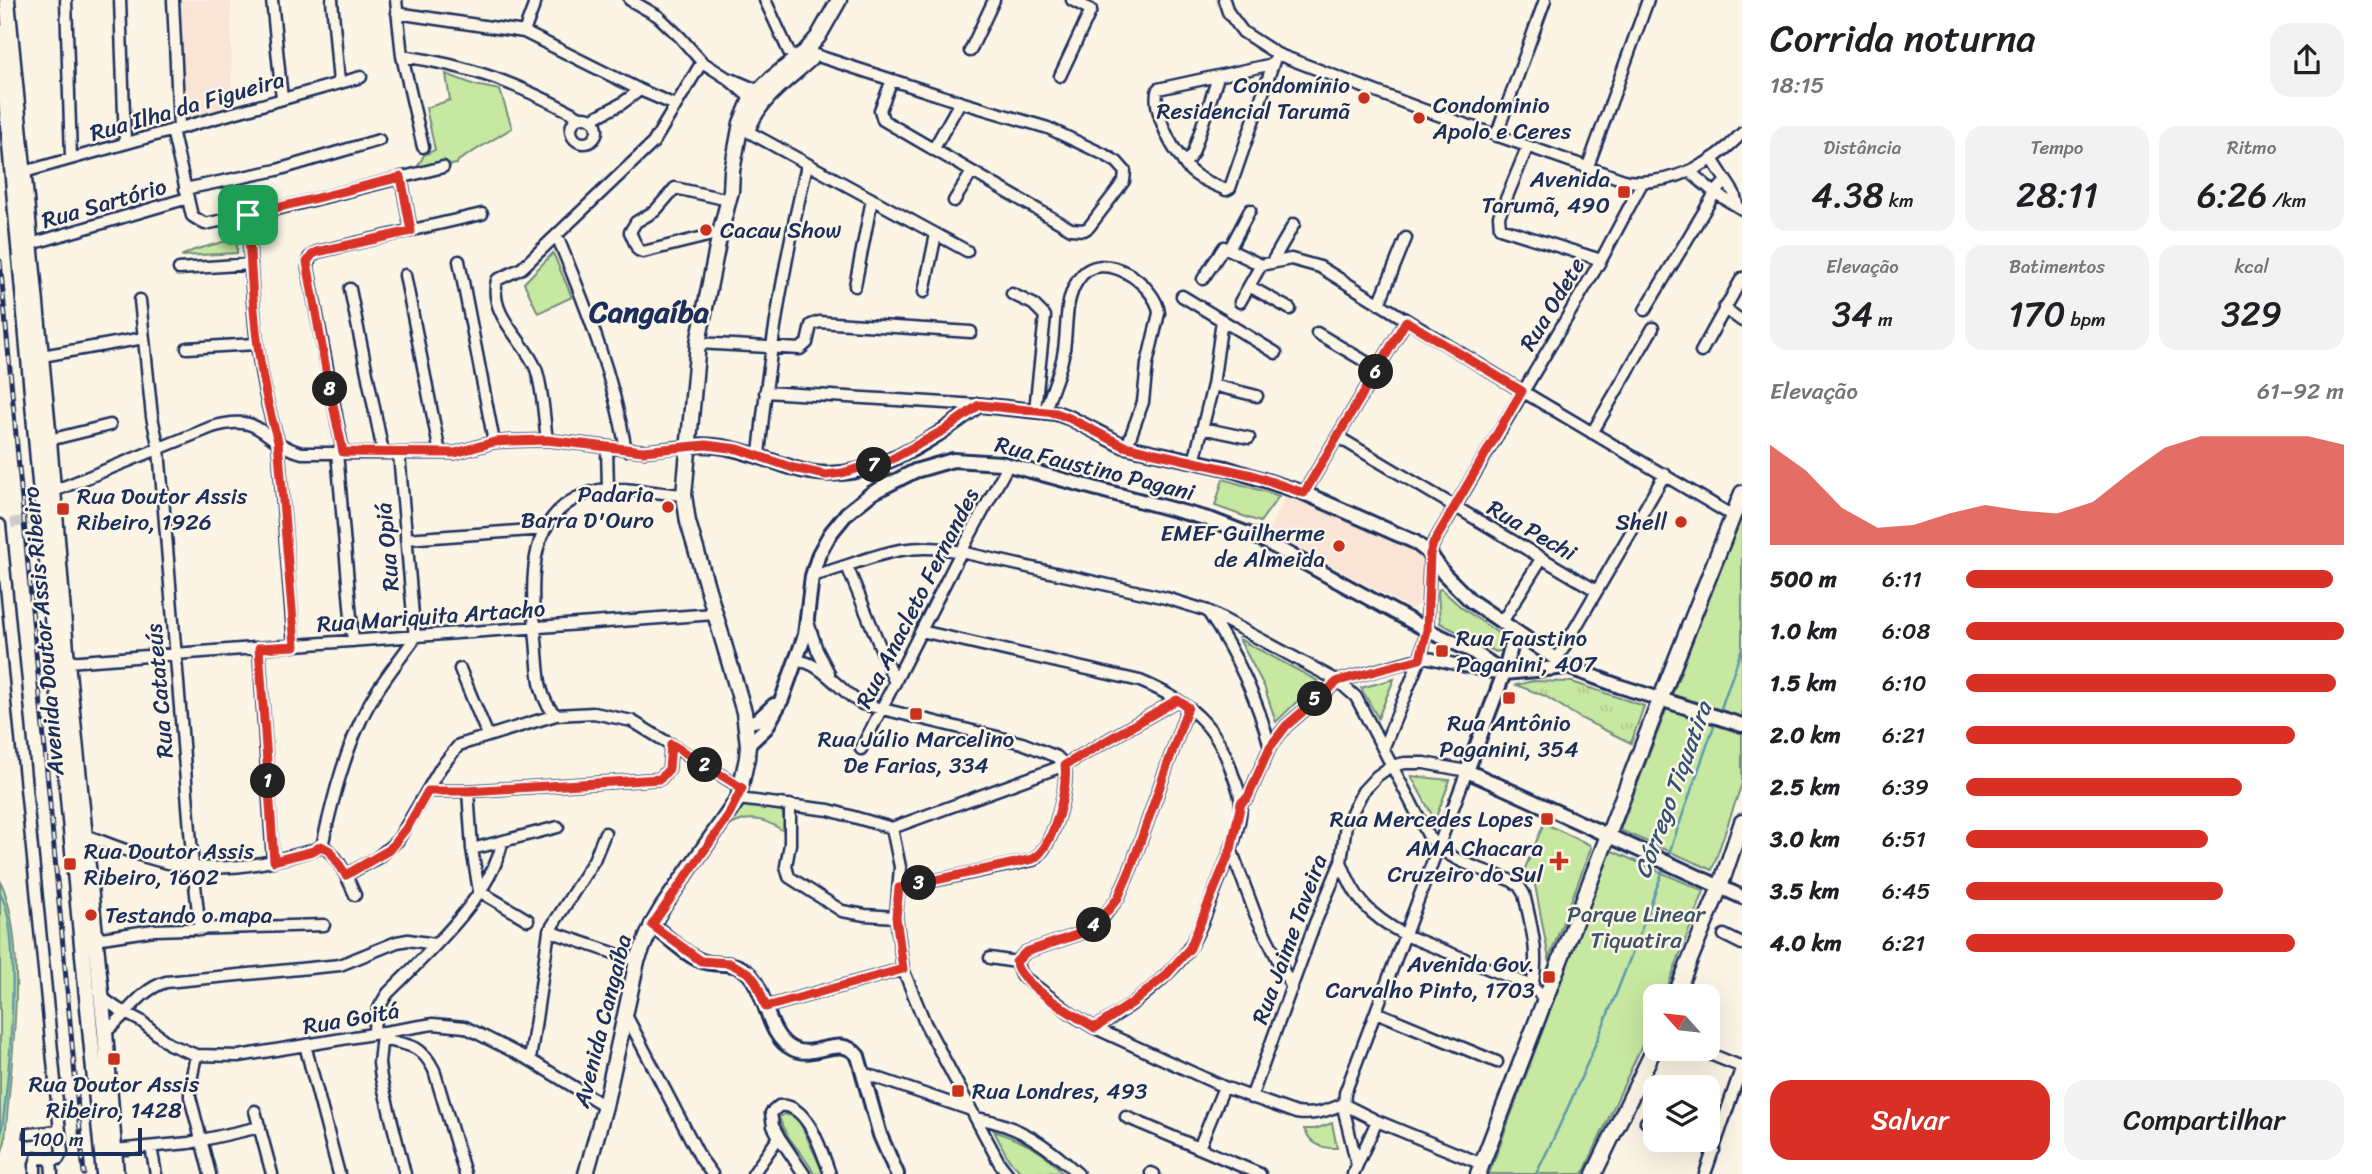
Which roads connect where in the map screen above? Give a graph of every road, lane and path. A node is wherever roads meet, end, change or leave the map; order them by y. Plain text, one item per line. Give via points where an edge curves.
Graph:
1 (7, 0) edge
2 (66, 0) edge
3 (120, 0) edge
4 (173, 0) edge
5 (272, 0) edge
6 (332, 0) edge
7 (405, 0) edge
8 (536, 0) edge
9 (630, 0) edge
10 (765, 0) edge
11 (839, 0) edge
12 (993, 0) edge
13 (1072, 0) edge
14 (1224, 0) edge
15 (1545, 0) edge
16 (1648, 0) edge
17 (397, 8) edge
18 (0, 32) edge
19 (524, 32) junction
20 (970, 51) dead end
21 (789, 52) dead end
22 (815, 55) junction
23 (402, 56) junction
24 (1275, 59) junction
25 (702, 62) junction
26 (360, 76) dead end
27 (1060, 76) dead end
28 (1218, 77) junction
29 (892, 80) junction
30 (339, 83) junction
31 (640, 90) junction
32 (760, 97) junction
33 (282, 99) junction
34 (960, 102) junction
35 (675, 105) junction
36 (580, 117) junction
37 (592, 119) junction
38 (175, 129) junction
39 (747, 131) junction
40 (1742, 133) edge
41 (1496, 136) junction
42 (379, 140) dead end
43 (125, 143) junction
44 (423, 147) dead end
45 (1527, 148) junction
46 (933, 149) junction
47 (71, 158) junction
48 (1181, 158) junction
49 (1712, 159) junction
50 (807, 165) junction
51 (443, 166) dead end
52 (1587, 169) junction
53 (1689, 171) junction
54 (24, 172) junction
55 (972, 172) junction
56 (401, 177) junction
57 (1726, 181) junction
58 (1642, 183) junction
59 (187, 193) junction
60 (1715, 193) junction
61 (730, 195) junction
62 (872, 199) junction
63 (954, 201) dead end
64 (1739, 207) edge
65 (1250, 210) dead end
66 (482, 214) dead end
67 (248, 215) junction
68 (1294, 224) dead end
69 (411, 231) junction
70 (720, 233) junction
71 (936, 234) junction
72 (557, 236) junction
73 (1406, 238) dead end
74 (31, 244) junction
75 (1230, 248) junction
76 (967, 251) dead end
77 (1601, 260) junction
78 (459, 261) dead end
79 (251, 264) junction
80 (1266, 264) junction
81 (178, 269) dead end
82 (405, 275) dead end
83 (1742, 278) edge
84 (1203, 279) dead end
85 (855, 286) dead end
86 (1249, 286) junction
87 (350, 289) dead end
88 (924, 292) dead end
89 (1012, 294) dead end
90 (1182, 296) dead end
91 (140, 300) dead end
92 (1240, 302) dead end
93 (1379, 304) junction
94 (1724, 308) junction
95 (1290, 309) dead end
96 (1644, 310) dead end
97 (1222, 320) junction
98 (1406, 321) junction
99 (1742, 321) edge
100 (1653, 328) dead end
101 (971, 332) dead end
102 (1317, 333) dead end
103 (144, 338) junction
104 (698, 343) junction
105 (256, 344) junction
106 (187, 348) dead end
107 (770, 348) junction
108 (1701, 352) dead end
109 (1276, 353) dead end
110 (41, 356) junction
111 (1378, 369) junction
112 (1213, 385) junction
113 (1522, 391) junction
114 (765, 392) junction
115 (1257, 396) dead end
116 (979, 405) junction
117 (1040, 410) junction
118 (110, 425) dead end
119 (1202, 428) junction
120 (1592, 433) junction
121 (1338, 437) junction
122 (1249, 438) dead end
123 (49, 440) junction
124 (547, 440) junction
125 (278, 441) junction
126 (494, 442) junction
127 (689, 446) junction
128 (1127, 446) junction
129 (607, 447) junction
130 (915, 448) junction
131 (159, 449) junction
132 (626, 450) junction
133 (340, 452) junction
134 (383, 452) junction
135 (440, 453) junction
136 (398, 454) junction
137 (759, 455) junction
138 (892, 459) junction
139 (1194, 461) junction
140 (1008, 465) junction
141 (929, 467) junction
142 (1665, 474) junction
143 (899, 478) junction
144 (608, 489) junction
145 (1304, 493) junction
146 (47, 494) junction
147 (1742, 494) edge
148 (684, 495) junction
149 (1454, 507) junction
150 (1733, 516) junction
151 (3, 524) edge
152 (545, 529) junction
153 (406, 539) junction
154 (961, 552) junction
155 (1430, 554) junction
156 (1541, 559) junction
157 (847, 566) junction
158 (812, 576) junction
159 (1597, 592) junction
160 (1208, 611) junction
161 (714, 614) junction
162 (807, 619) junction
163 (1502, 622) junction
164 (535, 628) junction
165 (1427, 630) junction
166 (921, 631) junction
167 (1515, 632) junction
168 (415, 638) junction
169 (353, 641) junction
170 (295, 646) junction
171 (259, 648) junction
172 (175, 653) junction
173 (1420, 659) junction
174 (796, 661) junction
175 (67, 662) junction
176 (1562, 664) junction
177 (460, 669) dead end
178 (1504, 673) junction
179 (1338, 681) junction
180 (895, 683) junction
181 (836, 685) junction
182 (784, 690) junction
183 (1177, 700) junction
184 (1660, 700) junction
185 (1188, 707) junction
186 (881, 710) junction
187 (556, 715) junction
188 (746, 723) junction
189 (1742, 725) edge
190 (488, 736) junction
191 (671, 744) junction
192 (748, 745) junction
193 (1270, 747) junction
194 (861, 749) dead end
195 (1383, 749) junction
196 (1065, 765) junction
197 (1391, 766) junction
198 (1467, 771) junction
199 (428, 791) junction
200 (468, 791) junction
201 (740, 794) junction
202 (1241, 803) junction
203 (790, 805) junction
204 (70, 820) junction
205 (1742, 822) edge
206 (558, 828) dead end
207 (892, 828) junction
208 (604, 833) dead end
209 (85, 835) junction
210 (1608, 837) junction
211 (502, 842) junction
212 (321, 846) junction
213 (1437, 848) junction
214 (472, 849) junction
215 (1231, 849) junction
216 (274, 861) junction
217 (1341, 862) junction
218 (193, 867) junction
219 (346, 875) junction
220 (1720, 887) junction
221 (899, 888) junction
222 (479, 891) junction
223 (355, 895) dead end
224 (1742, 897) edge
225 (896, 917) junction
226 (528, 920) dead end
227 (324, 925) dead end
228 (652, 925) junction
229 (200, 930) junction
230 (550, 931) junction
231 (1405, 934) junction
232 (1724, 936) dead end
233 (95, 939) junction
234 (435, 944) junction
235 (1742, 944) edge
236 (990, 958) dead end
237 (637, 961) junction
238 (1016, 962) junction
239 (903, 969) junction
240 (1680, 984) edge
241 (1532, 986) junction
242 (1292, 988) junction
243 (101, 997) junction
244 (1546, 1001) junction
245 (766, 1007) junction
246 (1376, 1012) junction
247 (126, 1014) junction
248 (626, 1015) junction
249 (1095, 1028) junction
250 (105, 1032) junction
251 (379, 1034) junction
252 (305, 1045) junction
253 (196, 1055) junction
254 (1720, 1058) edge
255 (530, 1060) junction
256 (1648, 1061) edge
257 (1497, 1062) dead end
258 (1742, 1066) edge
259 (863, 1073) junction
260 (1740, 1078) edge
261 (1224, 1087) junction
262 (1251, 1098) junction
263 (1343, 1104) junction
264 (605, 1106) junction
265 (255, 1111) dead end
266 (973, 1114) junction
267 (1126, 1117) dead end
268 (1377, 1121) junction
269 (260, 1127) junction
270 (60, 1131) junction
271 (1720, 1133) edge
272 (29, 1134) dead end
273 (779, 1137) junction
274 (200, 1140) junction
275 (151, 1147) junction
276 (1199, 1148) junction
277 (114, 1150) junction
278 (1713, 1152) edge
279 (51, 1159) junction
280 (1355, 1169) edge
281 (1480, 1169) edge
282 (35, 1174) edge
283 (52, 1174) edge
284 (104, 1174) edge
285 (116, 1174) edge
286 (156, 1174) edge
287 (210, 1174) edge
288 (272, 1174) edge
289 (339, 1174) edge
290 (405, 1174) edge
291 (465, 1174) edge
292 (586, 1174) edge
293 (712, 1174) edge
294 (753, 1174) edge
295 (804, 1174) edge
296 (830, 1174) edge
297 (897, 1174) edge
298 (1008, 1174) edge
299 (1078, 1174) edge
300 (1260, 1174) edge
301 (1594, 1174) edge
302 (1705, 1174) edge

1 - 54 main road, Avenida Doutor Assis Ribeiro
2 - 47 street
3 - 43 street
4 - 38 street
5 - 33 street
6 - 30 street
7 - 17 street
8 - 19 street
9 - 25 street via 658,16
10 - 21 street
11 - 22 main road via 833,28
11 - 32 main road via 812,45
12 - 20 street
13 - 27 street via 1091,10
14 - 24 street via 1243,32
15 - 41 street
16 - 52 street
17 - 19 street
17 - 23 street
18 - 146 main road, Avenida Doutor Assis Ribeiro
19 - 31 street
22 - 29 street
22 - 32 main road
23 - 36 street via 472,69
23 - 44 street
24 - 28 street
24 - 41 street
24 - 48 street via 1230,188 1199,177
25 - 32 street
25 - 35 street
26 - 30 street, Rua Ilha da Figueira
28 - 48 street via 1193,153 1188,160
28 - 48 street via 1156,91 1165,129
29 - 34 street
29 - 46 street via 880,116
30 - 33 street, Rua Ilha da Figueira
31 - 35 street
31 - 37 street
32 - 39 main road
32 - 61 main road via 741,123
33 - 38 street, Rua Ilha da Figueira
34 - 46 street
34 - 55 street via 1077,140 1125,171 1124,181 1084,230 1071,229
35 - 72 street via 653,143
36 - 37 street
36 - 37 street via 571,131 582,143 591,142 596,135
38 - 43 street, Rua Ilha da Figueira
38 - 59 street
39 - 50 street
39 - 61 main road
40 - 49 street
41 - 45 street
42 - 59 street, Rua Sartório
43 - 47 street, Rua Ilha da Figueira
45 - 52 street
45 - 77 street via 1499,216 1500,228
46 - 55 street
47 - 54 street, Rua Ilha da Figueira
49 - 53 street
49 - 57 street
50 - 62 street
50 - 107 street
51 - 56 street
52 - 58 street
53 - 58 street
53 - 60 street
54 - 74 main road, Avenida Doutor Assis Ribeiro
55 - 63 street
56 - 67 street
56 - 69 street
57 - 60 street
57 - 64 street
58 - 77 street, Rua Odete
59 - 67 street via 192,216 205,224
59 - 74 street, Rua Sartório
60 - 64 street
60 - 96 street
61 - 70 main road
61 - 70 street via 675,188 630,232 643,252
62 - 71 street
62 - 85 street
65 - 75 street
66 - 69 street
67 - 79 street
68 - 80 street
69 - 133 street via 317,252 307,262
70 - 104 main road
71 - 76 street
71 - 88 street
72 - 124 street via 514,273 497,281 496,289 504,319 536,368
72 - 132 street via 595,330
73 - 93 street
74 - 110 main road, Avenida Doutor Assis Ribeiro
75 - 80 street
75 - 84 street via 1224,247
77 - 113 street, Rua Odete
78 - 126 street
79 - 81 street
79 - 105 street
80 - 86 street
80 - 93 street via 1291,259 1309,262
82 - 135 street
83 - 94 street
86 - 92 street
86 - 95 street
87 - 134 street
89 - 117 street via 1034,304 1045,316
90 - 97 street
91 - 103 street, Rua Catateús
93 - 98 street
94 - 99 street
94 - 108 street
97 - 109 street
97 - 112 street
98 - 111 street
98 - 113 street
100 - 120 street
101 - 107 street via 819,322 811,325 803,348
102 - 111 street
103 - 110 street
103 - 131 street, Rua Catateús
104 - 107 street
104 - 127 main road
105 - 106 street
105 - 125 street
107 - 114 street
110 - 123 main road, Avenida Doutor Assis Ribeiro
111 - 121 street
112 - 115 street
112 - 119 street
113 - 120 street
113 - 149 street, Rua Odete
114 - 116 street
114 - 137 street
116 - 117 street
116 - 130 street
117 - 128 street via 1069,418
117 - 128 street via 1063,358 1073,290 1089,268 1114,266 1143,287 1159,313 1143,402
118 - 123 street
119 - 122 street
119 - 139 street
120 - 142 street
121 - 145 street
121 - 149 street, Rua Pechi
123 - 146 main road, Avenida Doutor Assis Ribeiro
124 - 126 street
124 - 129 street
125 - 131 street via 257,426 237,421
125 - 133 street via 302,453
125 - 170 street
126 - 135 street
127 - 132 street
127 - 137 street via 721,446
127 - 148 main road, Avenida Cangaíba
128 - 139 street
129 - 132 street
129 - 144 street
130 - 138 street
130 - 141 street via 927,458
131 - 146 street
131 - 172 street, Rua Catateús
133 - 134 street
133 - 169 street
134 - 136 street
135 - 136 street
136 - 153 street, Rua Opiá
137 - 138 street via 826,475
138 - 143 street
139 - 145 street
140 - 141 street, Rua Faustino Pagani via 953,460
140 - 154 street, Rua Anacleto Fernandes
140 - 165 street, Rua Faustino Pagani via 1242,531
141 - 143 street, Rua Faustino Pagani
142 - 150 street
142 - 159 street
143 - 158 street, Rua Faustino Pagani via 848,513 830,534
144 - 148 street
144 - 152 street via 572,502
145 - 155 street via 1396,532
146 - 175 main road, Avenida Doutor Assis Ribeiro
146 - 204 main road, Avenida Doutor Assis Ribeiro via 38,519
147 - 150 main road
148 - 161 main road, Avenida Cangaíba
149 - 155 street, Rua Odete
149 - 156 street, Rua Pechi
150 - 184 main road
151 - 270 street
152 - 153 street
152 - 164 street via 532,575
153 - 168 street, Rua Opiá
154 - 157 street via 914,547
154 - 160 street
154 - 166 street, Rua Anacleto Fernandes
155 - 163 street via 1458,589
155 - 165 street
156 - 159 street, Rua Pechi
156 - 163 street
157 - 158 street
157 - 180 street
158 - 162 street, Rua Faustino Pagani
159 - 176 street
160 - 179 street
160 - 193 street via 1252,687
161 - 164 street, Rua Mariquita Artacho
161 - 188 main road, Avenida Cangaíba
162 - 174 street, Rua Faustino Pagani
162 - 181 street
163 - 167 street
164 - 168 street, Rua Mariquita Artacho
164 - 187 street via 542,695
165 - 173 street
165 - 178 street, Rua Faustino Pagani via 1472,651
166 - 180 street, Rua Anacleto Fernandes
166 - 183 street via 1140,681
167 - 176 street
167 - 178 street
168 - 169 street, Rua Mariquita Artacho
168 - 212 street via 361,719 340,773
169 - 170 street, Rua Mariquita Artacho
170 - 171 street, Rua Mariquita Artacho
171 - 172 street, Rua Mariquita Artacho
171 - 216 street
172 - 175 street, Rua Mariquita Artacho
172 - 218 street, Rua Catateús
173 - 178 street
173 - 179 street
173 - 195 street
174 - 181 street via 817,666
174 - 182 street, Rua Faustino Pagani
175 - 209 main road, Avenida Doutor Assis Ribeiro
176 - 178 street
176 - 184 street
177 - 190 street
178 - 198 street
179 - 193 street via 1300,712
179 - 195 street via 1356,697
180 - 186 street, Rua Anacleto Fernandes
181 - 186 street via 852,698
182 - 188 street, Rua Faustino Pagani via 767,714
182 - 192 street, Rua Faustino Pagani via 773,719
183 - 185 street
183 - 196 street
184 - 189 street
184 - 210 main road
185 - 202 street via 1221,745
185 - 238 street via 1118,898 1082,933 1026,952
186 - 194 street, Rua Anacleto Fernandes
186 - 196 street via 1022,743
187 - 190 street
187 - 191 street via 613,715
188 - 192 main road, Avenida Cangaíba
190 - 199 street via 452,751
191 - 200 street via 669,769 660,779
191 - 201 street
192 - 201 main road, Avenida Cangaíba
193 - 202 street
195 - 197 street
196 - 207 street
196 - 221 street via 1065,787 1041,854
197 - 198 street via 1424,763
197 - 213 street
197 - 217 street, Rua Jaime Taveira via 1354,806 1346,824
198 - 210 street
198 - 213 street
199 - 200 street
199 - 219 street via 389,850
200 - 214 street
201 - 203 street
201 - 228 main road, Avenida Cangaíba
202 - 215 street
203 - 207 street via 829,810
203 - 225 street via 789,877 842,911
204 - 209 main road
204 - 284 main road, Avenida Doutor Assis Ribeiro
205 - 220 main road
206 - 211 street
207 - 221 street
208 - 230 street via 594,860
209 - 218 street
209 - 233 main road, Avenida Doutor Assis Ribeiro
210 - 220 street
210 - 244 main road
211 - 214 street
211 - 222 street via 497,862
212 - 216 street
212 - 219 street via 330,851
213 - 231 street
213 - 241 street via 1519,886 1536,948
214 - 222 street
215 - 242 street via 1256,916
215 - 249 street via 1190,948 1166,975
216 - 218 street
217 - 231 street via 1358,900
217 - 242 street, Rua Jaime Taveira
218 - 229 street, Rua Catateús
219 - 223 street
220 - 224 street
220 - 240 main road
221 - 225 street
222 - 226 street
222 - 234 street
225 - 239 street
227 - 229 street
228 - 237 main road, Avenida Cangaíba
228 - 245 street via 701,961 729,963 749,973
229 - 233 street via 154,930
230 - 237 street
230 - 255 street
231 - 241 street
231 - 246 street
232 - 235 street
233 - 243 main road, Avenida Doutor Assis Ribeiro
234 - 247 street via 408,940 340,965 166,982 143,993
234 - 251 street via 388,993 375,1015
236 - 238 street
237 - 248 main road, Avenida Cangaíba
238 - 249 street via 1021,975
239 - 245 street
239 - 266 street via 925,1023
241 - 244 street
242 - 262 street, Rua Jaime Taveira
243 - 247 street, Rua Goitá
243 - 250 main road, Avenida Doutor Assis Ribeiro
244 - 281 main road
245 - 259 street via 779,1035 792,1049 811,1052 847,1047 858,1056
246 - 257 street
246 - 263 street
247 - 250 street
247 - 253 street, Rua Goitá via 169,1044
248 - 264 main road, Avenida Cangaíba
248 - 293 street
249 - 261 street
250 - 277 main road, Avenida Doutor Assis Ribeiro
251 - 252 street, Rua Goitá
251 - 255 street, Rua Goitá via 432,1024 465,1027
251 - 290 street via 381,1078
251 - 291 street via 413,1045 428,1058
252 - 253 street, Rua Goitá via 239,1056
252 - 289 street
253 - 274 street via 190,1086
254 - 258 street
255 - 264 street, Rua Goitá
256 - 301 main road
258 - 260 street
259 - 266 street
259 - 297 street via 880,1135
260 - 271 street
261 - 262 street
261 - 276 street
262 - 263 street via 1306,1115
263 - 268 street
263 - 280 street
264 - 292 main road, Avenida Cangaíba
265 - 269 street
266 - 298 street
266 - 299 street via 1034,1138
267 - 276 street
268 - 280 street
268 - 281 street
269 - 274 street
269 - 288 street
270 - 272 street
270 - 279 street via 62,1156
273 - 294 street
273 - 295 street
273 - 296 street via 771,1113 779,1106 798,1109
274 - 275 street
274 - 287 street
275 - 277 street
275 - 286 street
276 - 300 street
277 - 285 main road, Avenida Doutor Assis Ribeiro
278 - 302 street
279 - 282 street via 37,1158
279 - 283 street

